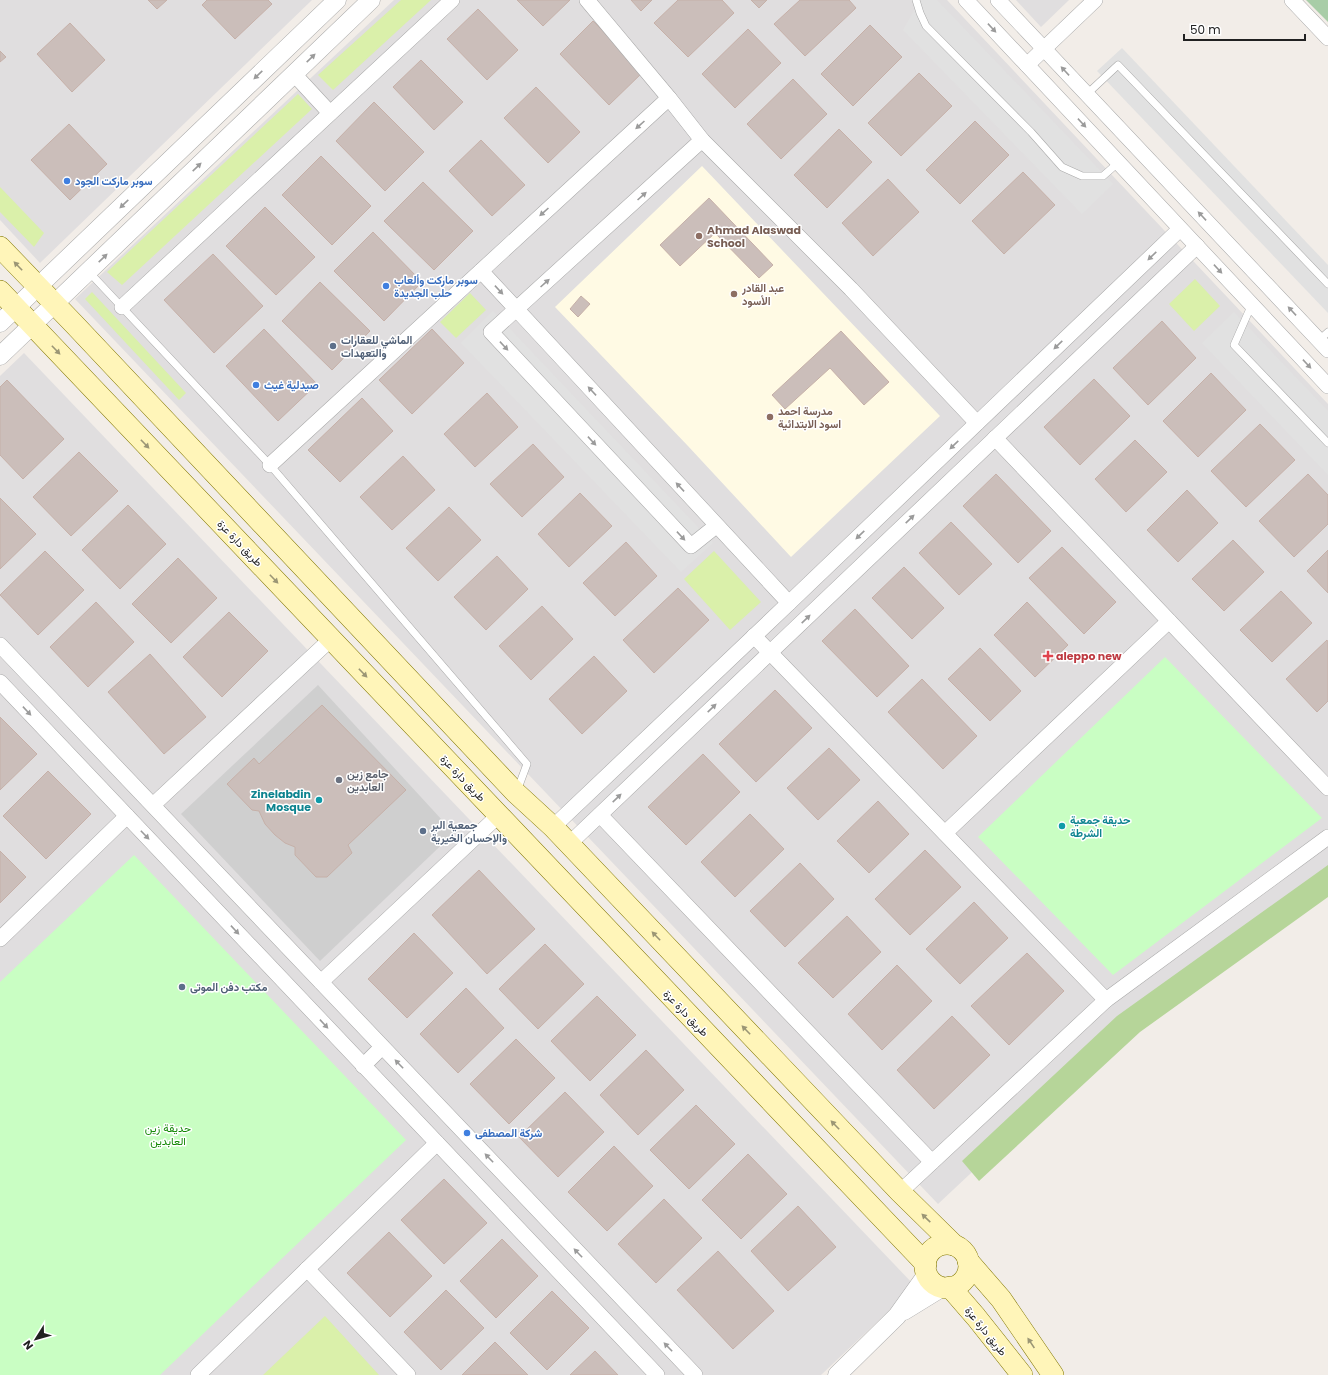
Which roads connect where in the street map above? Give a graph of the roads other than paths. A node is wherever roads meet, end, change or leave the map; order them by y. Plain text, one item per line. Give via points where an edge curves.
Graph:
1 (337, 0) edge
2 (371, 0) edge
3 (452, 0) edge
4 (587, 0) edge
5 (916, 0) edge
6 (966, 0) edge
7 (998, 0) edge
8 (1095, 0) edge
9 (1292, 0) edge
10 (1328, 38) edge
11 (1044, 49) junction
12 (1027, 65) junction
13 (294, 74) junction
14 (1087, 94) junction
15 (669, 98) junction
16 (330, 113) junction
17 (702, 140) junction
18 (1119, 162) junction
19 (1180, 228) junction
20 (1197, 246) junction
21 (0, 247) edge
22 (481, 270) junction
23 (89, 272) junction
24 (1328, 284) edge
25 (38, 286) junction
26 (0, 291) edge
27 (55, 304) junction
28 (1252, 304) junction
29 (122, 307) junction
30 (16, 308) junction
31 (516, 309) junction
32 (0, 323) edge
33 (33, 325) junction
34 (1325, 341) edge
35 (0, 356) edge
36 (1328, 386) edge
37 (977, 423) junction
38 (995, 438) junction
39 (1328, 443) edge
40 (270, 465) junction
41 (716, 526) junction
42 (789, 603) junction
43 (1169, 621) junction
44 (754, 636) junction
45 (331, 639) junction
46 (0, 645) edge
47 (770, 653) junction
48 (0, 682) edge
49 (79, 728) junction
50 (61, 746) junction
51 (1328, 788) edge
52 (516, 793) junction
53 (153, 805) junction
54 (498, 815) junction
55 (600, 815) junction
56 (127, 816) junction
57 (553, 827) junction
58 (944, 833) junction
59 (1328, 837) edge
60 (569, 844) junction
61 (229, 886) junction
62 (211, 905) junction
63 (0, 939) edge
64 (321, 982) junction
65 (1106, 1000) junction
66 (382, 1047) junction
67 (363, 1066) junction
68 (437, 1143) junction
69 (932, 1162) junction
70 (900, 1192) junction
71 (954, 1245) junction
72 (968, 1261) junction
73 (307, 1269) junction
74 (936, 1278) junction
75 (198, 1375) edge
76 (408, 1375) edge
77 (657, 1375) edge
78 (695, 1375) edge
79 (837, 1375) edge
80 (1022, 1375) edge
81 (1053, 1375) edge

1 -> 25 street
13 -> 2 street
3 - 16 street
4 - 15 street
5 - 18 lane via 926,26 1062,167 1082,176 1103,176
6 -> 12 street
7 - 11 street
8 - 11 street
9 - 10 street
11 - 12 street
14 -> 11 street
12 -> 18 street
13 - 16 street
23 -> 13 street
14 - 24 lane via 1118,65
34 -> 14 street
15 - 17 street
15 -> 22 street
16 - 29 street
31 -> 17 street
17 - 37 street via 851,289
18 - 19 street
19 - 20 street
19 -> 37 street
20 -> 28 street
20 - 38 street
25 -> 21 main road
22 -> 31 street
22 - 40 street
23 - 27 street
23 - 29 lane
25 - 27 main road
25 - 30 street
26 - 30 main road, طريق دارة عزة
27 - 33 street
27 - 52 main road
28 -> 36 street
28 - 39 lane via 1234,345
29 - 40 lane
30 - 32 street
30 - 33 main road, طريق دارة عزة
41 -> 31 street
31 -> 41 street via 491,332 691,546
33 - 35 street
33 -> 45 main road, طريق دارة عزة
37 -> 42 street
38 - 43 street
47 -> 38 street
40 - 52 lane via 527,764
41 - 42 street
42 - 44 street
43 - 51 street
43 - 58 street
44 - 47 street
44 - 57 street
45 - 53 street
45 -> 54 main road, طريق دارة عزة
46 - 49 street
55 -> 47 street
47 - 58 street
48 -> 50 street
49 - 50 street
49 - 53 street
50 - 56 street
52 - 57 main road
53 - 61 street
54 - 64 street
54 - 74 main road, طريق دارة عزة
55 - 60 street
55 - 69 street
56 -> 62 street
56 - 63 street
57 - 60 main road
58 - 65 street
59 - 65 street
70 -> 60 main road
61 - 62 street
61 - 64 street
62 -> 67 street
64 - 66 street
65 - 69 street
66 - 67 street
78 -> 66 street
67 - 68 street
68 - 73 street
68 - 77 street
69 - 70 street
71 -> 70 main road
71 - 72 main road via 966,1254
71 - 74 main road via 940,1245 929,1254
72 - 74 main road via 967,1276 962,1282 956,1285
81 -> 72 main road via 1001,1298
73 - 75 street
73 - 76 street
74 - 79 street
74 - 80 main road, طريق دارة عزة via 976,1317

